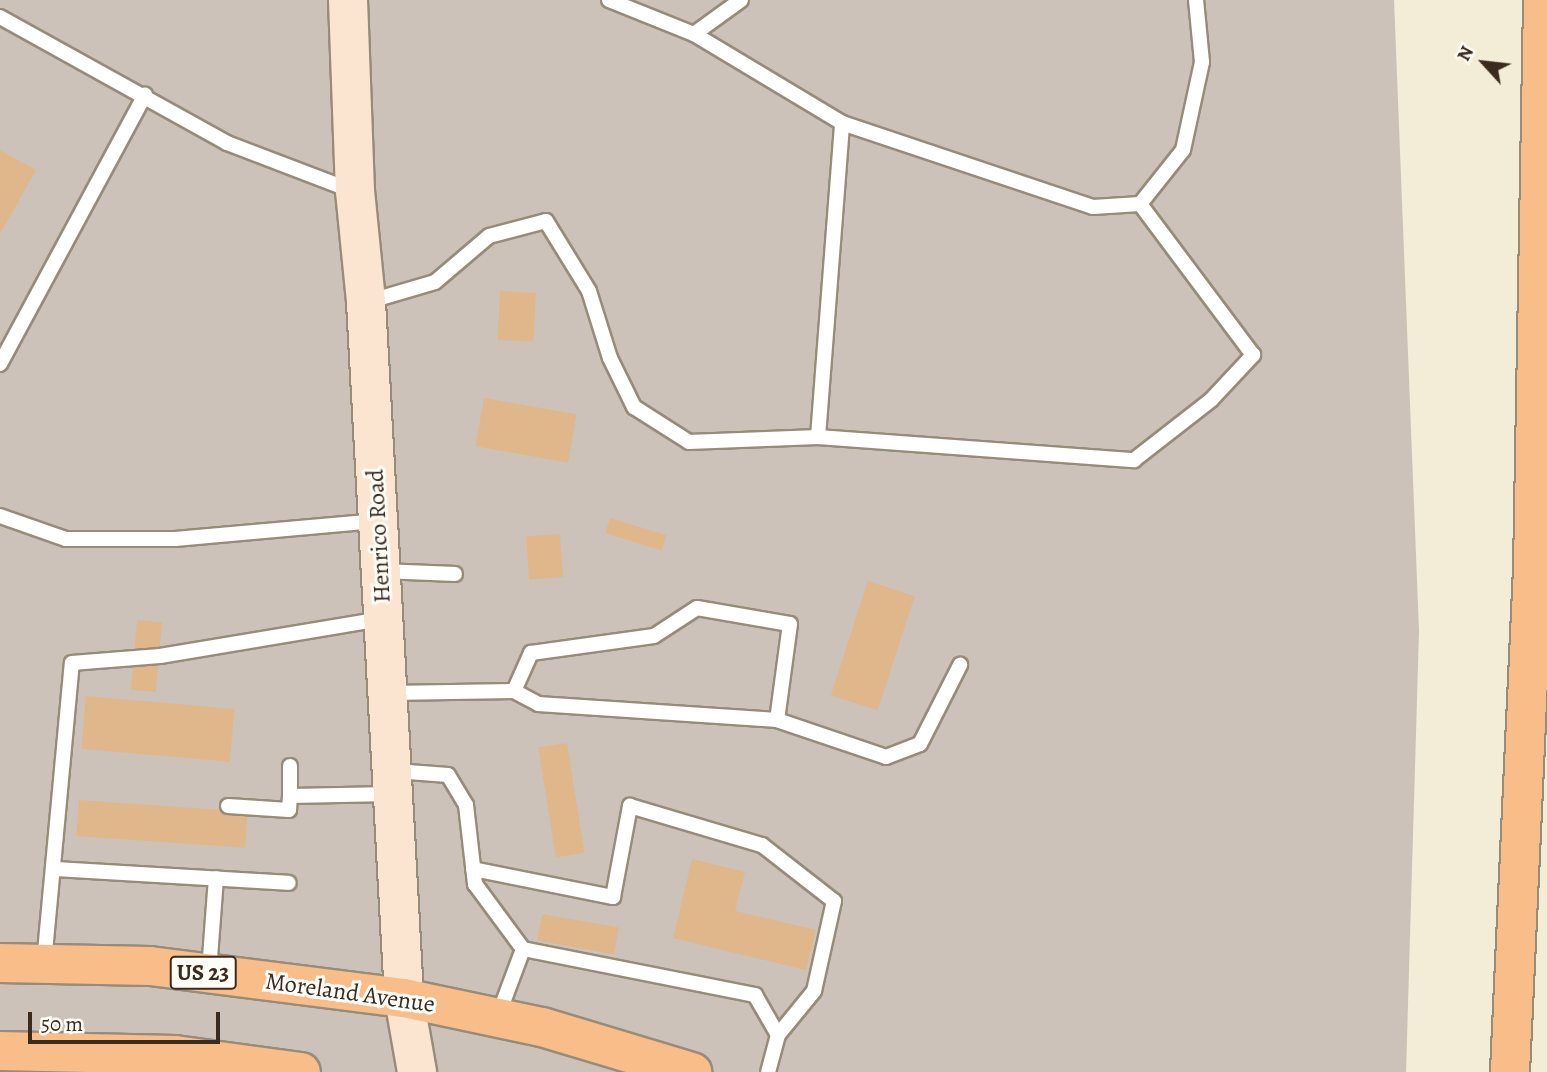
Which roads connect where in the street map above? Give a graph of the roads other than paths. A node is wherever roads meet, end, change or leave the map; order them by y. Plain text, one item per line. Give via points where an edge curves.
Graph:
1 (348, 0) edge
2 (608, 0) edge
3 (741, 0) edge
4 (1196, 0) edge
5 (1541, 11) edge
6 (0, 17) edge
7 (694, 34) junction
8 (145, 95) junction
9 (842, 124) junction
10 (355, 191) junction
11 (1139, 204) junction
12 (366, 302) junction
13 (0, 364) edge
14 (818, 437) junction
15 (0, 516) edge
16 (378, 521) junction
17 (381, 570) junction
18 (455, 574) dead end
19 (383, 619) junction
20 (960, 665) dead end
21 (514, 691) junction
22 (387, 693) junction
23 (777, 720) junction
24 (290, 766) dead end
25 (392, 782) junction
26 (290, 796) junction
27 (228, 806) dead end
28 (54, 869) junction
29 (473, 869) junction
30 (216, 878) junction
31 (289, 883) dead end
32 (523, 949) junction
33 (0, 963) edge
34 (44, 964) junction
35 (208, 974) junction
36 (404, 998) junction
37 (498, 1018) junction
38 (778, 1035) junction
39 (11, 1058) edge
40 (131, 1063) edge
41 (301, 1072) edge
42 (417, 1072) edge
43 (692, 1072) edge
44 (768, 1072) edge
45 (1510, 1072) edge

1 - 10 street, Henrico Road
2 - 7 lane
3 - 7 lane
4 - 11 lane via 1202,62 1183,150
5 - 45 highway via 1533,569
6 - 8 lane
7 - 9 lane
8 - 10 lane via 227,143
8 - 13 lane
9 - 11 lane via 1093,207
9 - 14 lane
10 - 12 street, Henrico Road
11 - 14 lane via 1252,355 1210,400 1134,460
12 - 14 lane via 435,282 489,236 546,221 589,291 610,359 634,407 690,442
12 - 16 street, Henrico Road
15 - 16 lane via 66,539 175,539
16 - 17 street, Henrico Road
17 - 18 lane
17 - 19 street, Henrico Road
19 - 22 street, Henrico Road
19 - 28 lane via 160,656 72,663
20 - 23 lane via 920,744 886,757
21 - 22 lane
21 - 23 lane via 538,704
21 - 23 lane via 531,653 654,636 697,608 790,624
22 - 25 street, Henrico Road
24 - 26 lane
25 - 26 lane
25 - 29 lane via 448,775 466,805
25 - 36 street, Henrico Road
26 - 27 lane via 289,810
28 - 30 lane
28 - 34 lane
29 - 32 lane via 475,884
29 - 38 lane via 613,897 630,806 762,845 834,901 814,990
30 - 31 lane
30 - 35 lane
32 - 37 lane
32 - 38 lane via 755,995
33 - 34 highway, Moreland Avenue / US 23
34 - 35 highway, Moreland Avenue / US 23 via 150,966
35 - 36 highway, Moreland Avenue / US 23
36 - 37 highway, Moreland Avenue / US 23
36 - 42 street, Henrico Road
37 - 43 highway, Moreland Avenue / US 23
38 - 44 lane
39 - 40 highway
40 - 41 highway

